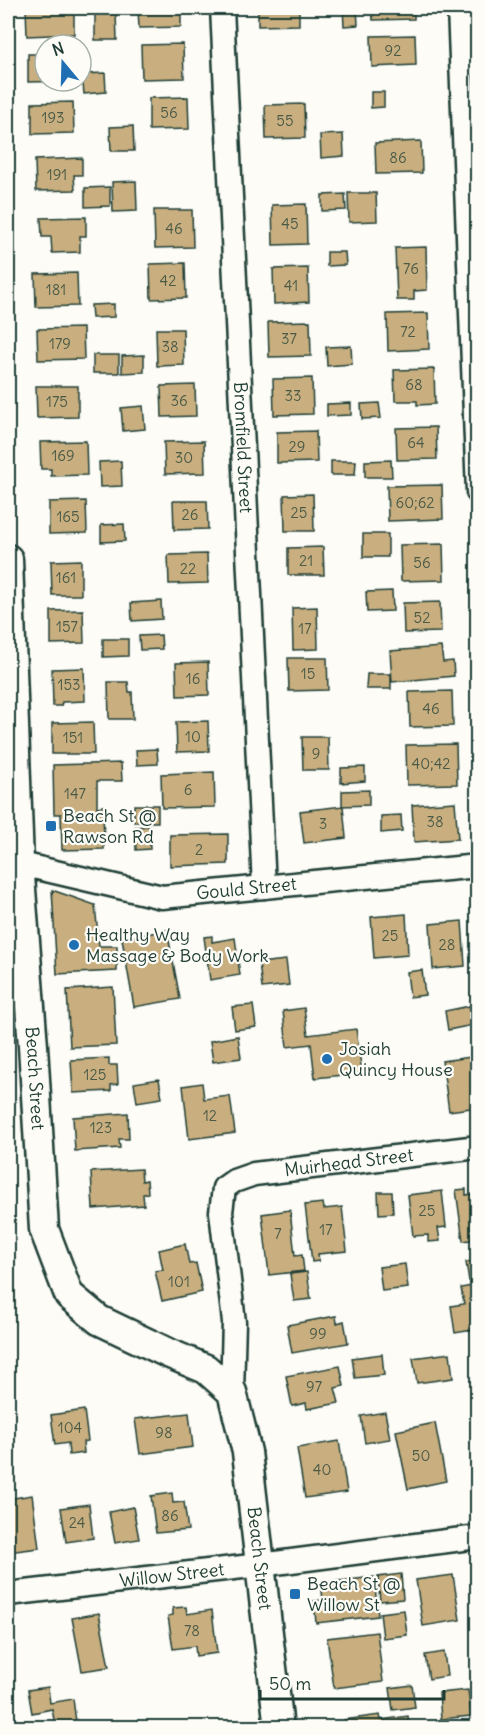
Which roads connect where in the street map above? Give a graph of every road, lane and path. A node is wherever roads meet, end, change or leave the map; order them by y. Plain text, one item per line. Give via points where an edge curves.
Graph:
1 (222, 8) edge
2 (459, 8) edge
3 (477, 492) edge
4 (8, 559) edge
5 (13, 862) edge
6 (477, 866) edge
7 (264, 887) junction
8 (477, 1147) edge
9 (224, 1188) joint
10 (232, 1392) junction
11 (477, 1537) edge
12 (260, 1565) junction
13 (8, 1594) edge
14 (279, 1728) edge

1 - 7 street, Bromfield Street
2 - 3 street
4 - 5 street, Beach Street
5 - 7 street, Gould Street via 162,897
5 - 10 street, Beach Street via 33,1046 44,1229 69,1294 99,1320 206,1369
6 - 7 street, Gould Street
8 - 9 street, Muirhead Street via 254,1174
9 - 10 street, Beach Street via 221,1212 234,1322
10 - 12 street, Beach Street via 247,1452
11 - 12 street, Willow Street
12 - 13 street, Willow Street
12 - 14 street, Beach Street

